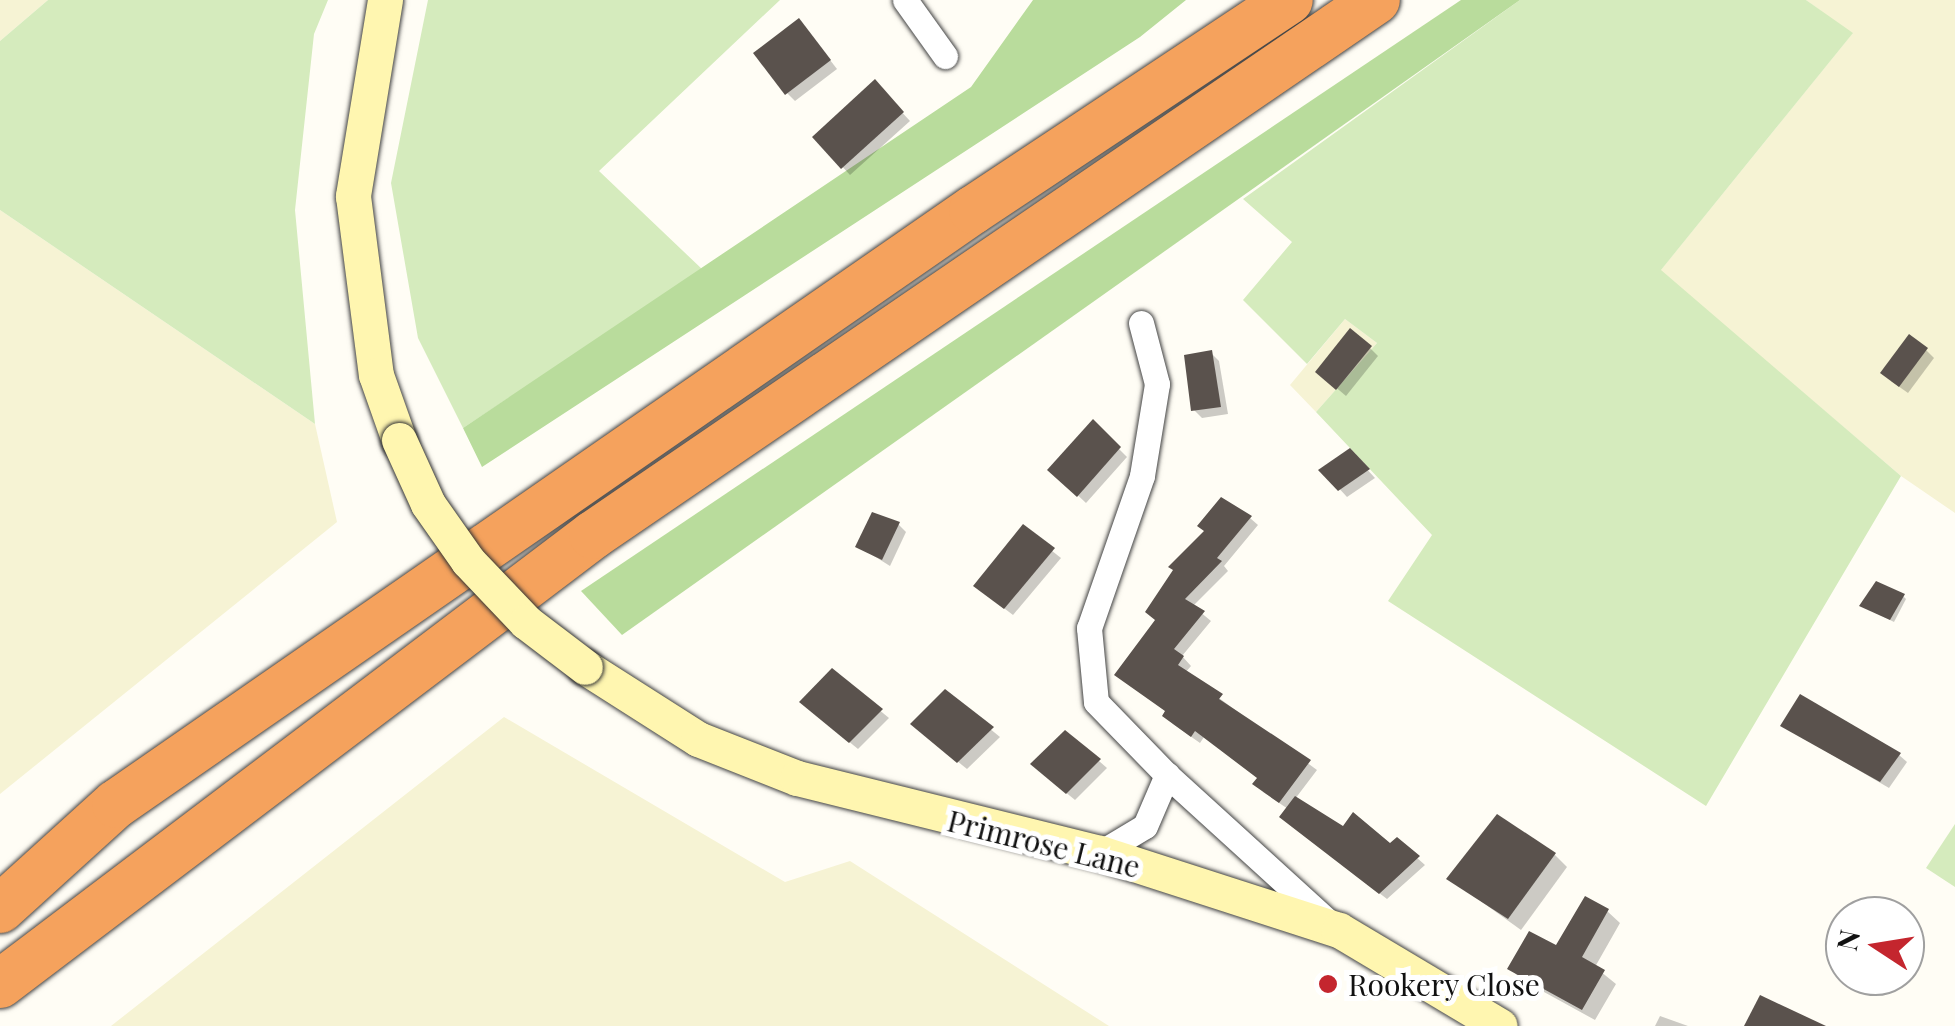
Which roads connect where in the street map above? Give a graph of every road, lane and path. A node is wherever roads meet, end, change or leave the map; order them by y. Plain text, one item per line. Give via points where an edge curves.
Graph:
1 (385, 0) edge
2 (905, 0) edge
3 (1288, 0) edge
4 (1376, 0) edge
5 (946, 56) dead end
6 (1141, 323) dead end
7 (1167, 775) junction
8 (1100, 853) junction
9 (0, 909) edge
10 (1338, 930) junction
11 (0, 984) edge
12 (1500, 1026) edge

1 - 8 street, Primrose Lane, bridge via 353,196 376,375 428,504 468,561 526,622 698,740 797,778
2 - 5 street
3 - 9 highway via 891,266 116,804
4 - 11 highway via 594,534
6 - 7 street via 1157,384 1142,476 1089,628 1096,702
7 - 8 street via 1144,826
7 - 10 street
8 - 10 street, Primrose Lane
10 - 12 street, Primrose Lane

